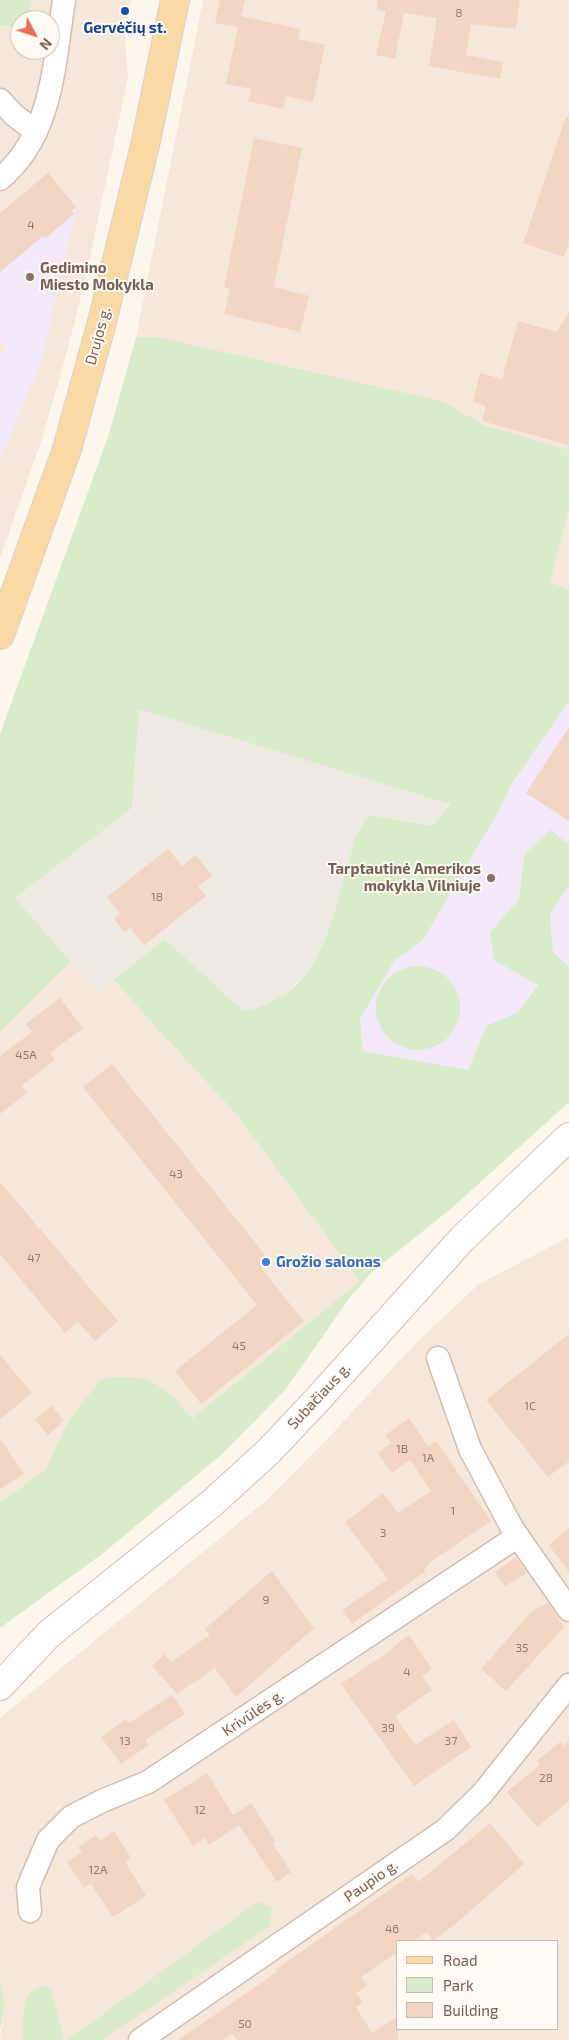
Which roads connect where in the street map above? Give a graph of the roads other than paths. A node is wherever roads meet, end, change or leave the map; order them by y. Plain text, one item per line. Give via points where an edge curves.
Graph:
1 (64, 0) edge
2 (175, 0) edge
3 (0, 100) edge
4 (36, 132) junction
5 (0, 179) edge
6 (0, 635) edge
7 (569, 1137) edge
8 (438, 1358) dead end
9 (518, 1536) junction
10 (569, 1610) edge
11 (49, 1634) junction
12 (0, 1657) edge
13 (569, 1685) edge
14 (0, 1686) edge
15 (30, 1911) dead end
16 (140, 2040) edge

1 - 4 street via 44,113
2 - 6 main road, Drujos g. via 146,141 67,449
3 - 4 street
4 - 5 street via 18,162
7 - 11 main road, Subačiaus g. via 462,1238 269,1451 211,1504
8 - 9 street via 470,1449
9 - 10 street
9 - 15 street, Krivūlės g. via 148,1782 72,1817 48,1840 36,1866 28,1887
11 - 12 main road, Subačiaus g.
11 - 14 main road, Subačiaus g.
13 - 16 street, Paupio g. via 482,1794 445,1830

